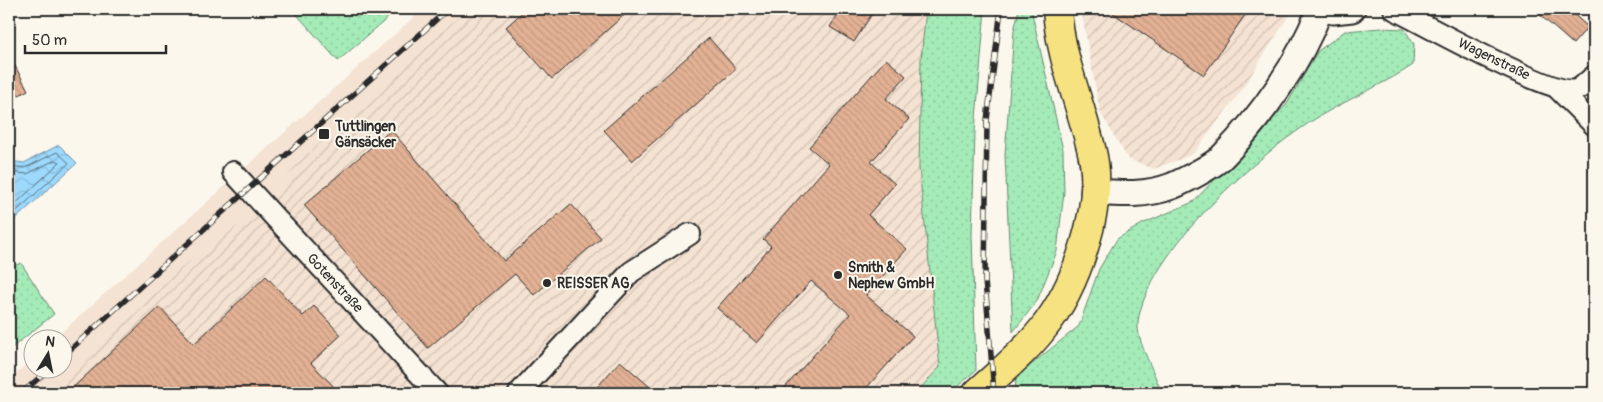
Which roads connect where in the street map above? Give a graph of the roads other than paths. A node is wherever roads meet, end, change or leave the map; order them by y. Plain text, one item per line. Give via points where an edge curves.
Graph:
1 (1057, 9) edge
2 (1320, 9) edge
3 (1325, 9) edge
4 (1352, 9) edge
5 (1394, 9) edge
6 (1594, 76) edge
7 (1558, 89) junction
8 (1594, 125) edge
9 (233, 172) dead end
10 (1094, 192) junction
11 (690, 234) dead end
12 (437, 393) edge
13 (519, 393) edge
14 (977, 393) edge

1 - 10 main road via 1064,52 1093,155
2 - 10 street via 1310,36 1266,104 1220,158 1172,186 1132,195
3 - 4 street
5 - 7 street, Wagenstraße via 1492,60
6 - 7 street via 1576,90
7 - 8 street
9 - 12 street, Gotenstraße
10 - 14 main road via 1083,253 1056,311 1028,347
11 - 13 street via 631,272

